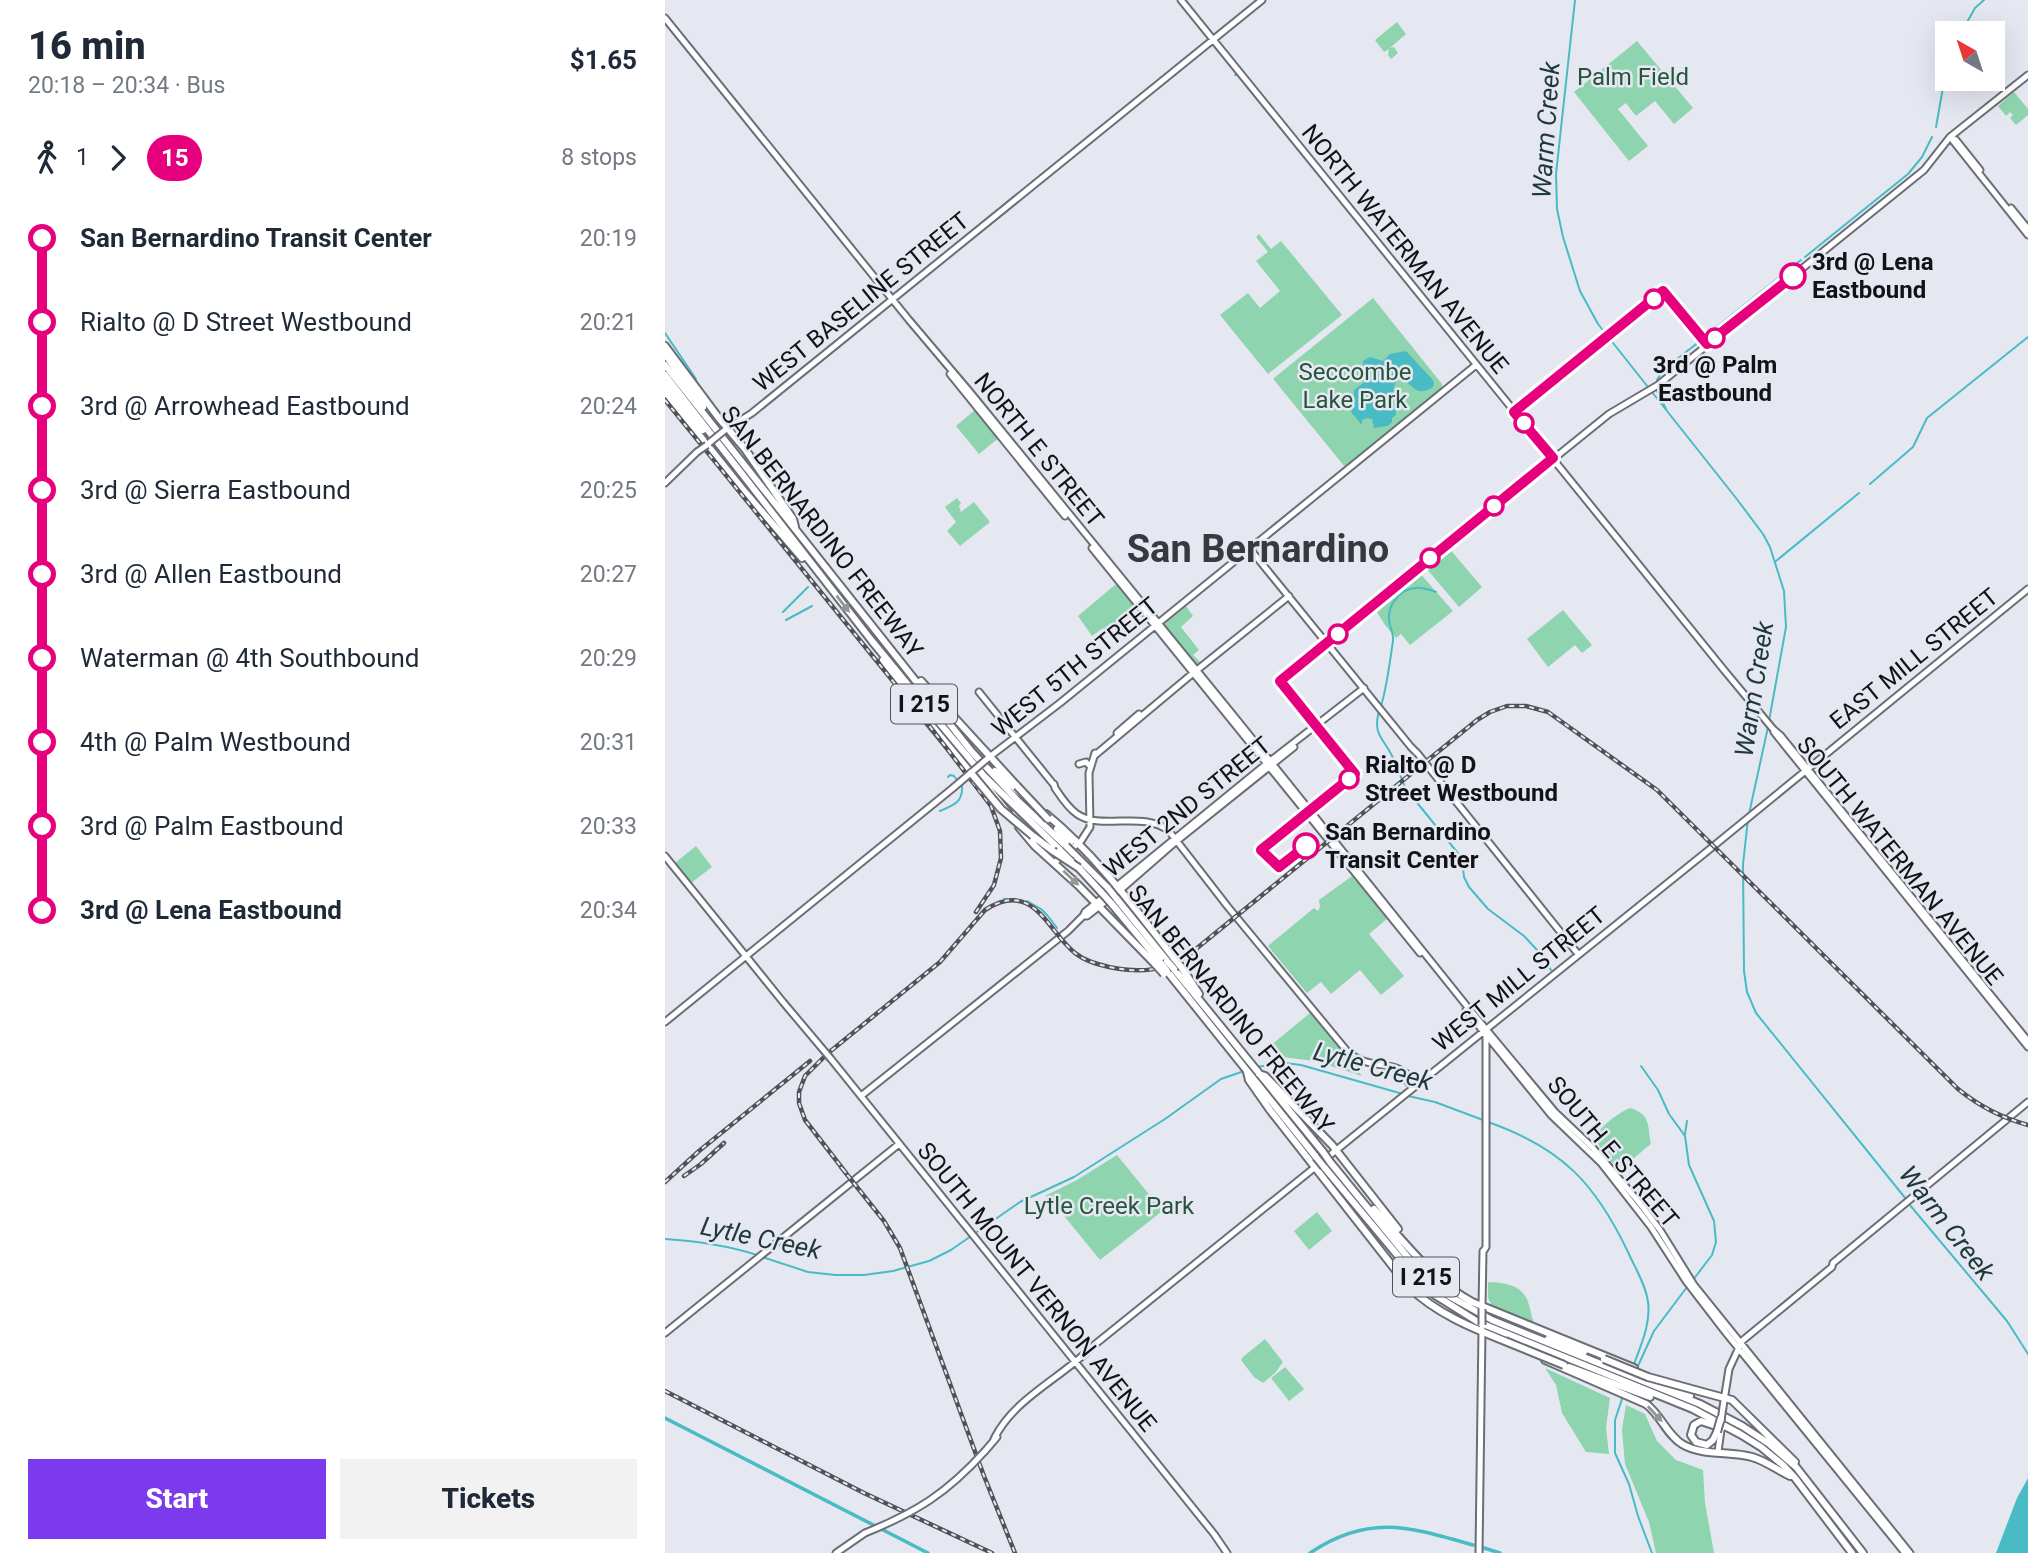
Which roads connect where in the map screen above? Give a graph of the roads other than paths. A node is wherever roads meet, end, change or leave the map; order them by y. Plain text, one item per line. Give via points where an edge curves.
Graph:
1 (1181, 0) edge
2 (1262, 0) edge
3 (665, 18) edge
4 (1213, 40) junction
5 (2028, 75) edge
6 (1950, 137) junction
7 (2015, 216) junction
8 (2028, 229) edge
9 (2028, 235) edge
10 (892, 299) junction
11 (665, 340) edge
12 (665, 346) edge
13 (665, 354) edge
14 (677, 361) junction
15 (665, 365) edge
16 (1476, 365) junction
17 (665, 375) edge
18 (665, 384) edge
19 (665, 392) edge
20 (714, 427) junction
21 (726, 429) junction
22 (707, 445) junction
23 (1553, 458) junction
24 (737, 468) junction
25 (665, 483) edge
26 (796, 529) junction
27 (1250, 548) junction
28 (1628, 552) joint
29 (815, 568) junction
30 (2028, 590) edge
31 (1289, 596) junction
32 (1157, 626) junction
33 (871, 640) junction
34 (885, 641) junction
35 (1326, 643) junction
36 (1194, 672) junction
37 (1364, 688) junction
38 (979, 692) dead end
39 (950, 724) junction
40 (1317, 726) junction
41 (1773, 729) junction
42 (1776, 737) junction
43 (1016, 738) junction
44 (1301, 738) junction
45 (1289, 752) junction
46 (1793, 752) junction
47 (989, 758) junction
48 (1079, 764) dead end
49 (1270, 764) junction
50 (1090, 766) junction
51 (1805, 769) junction
52 (973, 770) junction
53 (1308, 811) joint
54 (1090, 817) junction
55 (1176, 840) junction
56 (1059, 849) junction
57 (1076, 851) junction
58 (665, 856) edge
59 (1054, 863) junction
60 (1145, 863) junction
61 (1139, 873) junction
62 (1672, 877) joint
63 (1894, 882) junction
64 (1119, 888) junction
65 (1105, 891) junction
66 (1907, 892) junction
67 (1098, 905) junction
68 (1146, 934) junction
69 (1150, 945) junction
70 (1578, 954) junction
71 (746, 956) junction
72 (1164, 961) junction
73 (1168, 971) junction
74 (1204, 1005) junction
75 (665, 1022) edge
76 (1485, 1032) junction
77 (2028, 1041) edge
78 (2028, 1047) edge
79 (1250, 1072) junction
80 (1415, 1086) junction
81 (861, 1096) junction
82 (2028, 1105) edge
83 (899, 1144) junction
84 (1335, 1150) junction
85 (1314, 1167) junction
86 (1358, 1195) junction
87 (1355, 1204) junction
88 (1434, 1274) junction
89 (1421, 1297) junction
90 (1482, 1307) junction
91 (1482, 1330) junction
92 (1498, 1331) junction
93 (665, 1333) edge
94 (1526, 1334) junction
95 (1740, 1346) junction
96 (1074, 1362) junction
97 (1617, 1382) junction
98 (1481, 1385) junction
99 (1633, 1388) junction
100 (1472, 1396) dead end
101 (1725, 1397) junction
102 (1700, 1404) junction
103 (1721, 1418) joint
104 (1719, 1432) junction
105 (1740, 1434) junction
106 (1718, 1452) junction
107 (1796, 1467) junction
108 (1795, 1478) junction
109 (1221, 1544) junction
110 (1480, 1550) edge
111 (836, 1553) edge
112 (1224, 1553) edge
113 (1853, 1553) edge
114 (1863, 1553) edge
115 (1908, 1553) edge

1 - 4 main road, NORTH WATERMAN AVENUE
2 - 4 main road, WEST BASELINE STREET
3 - 10 main road, NORTH E STREET
4 - 10 main road, WEST BASELINE STREET
4 - 16 main road, NORTH WATERMAN AVENUE
5 - 6 main road
6 - 7 main road
6 - 23 main road via 1924,170 1650,391 1612,412
7 - 8 main road
7 - 9 main road
10 - 21 main road, WEST BASELINE STREET
10 - 32 main road, NORTH E STREET
11 - 14 highway
12 - 14 highway
13 - 20 highway
14 - 21 highway
15 - 20 highway, SAN BERNARDINO FREEWAY / I 215
16 - 23 main road, NORTH WATERMAN AVENUE
16 - 27 main road, WEST 5TH STREET
17 - 24 highway, SAN BERNARDINO FREEWAY / I 215
18 - 24 highway
19 - 22 highway
20 - 26 highway, SAN BERNARDINO FREEWAY / I 215
21 - 22 main road, WEST BASELINE STREET, bridge
21 - 26 highway via 758,467
22 - 25 main road, WEST BASELINE STREET, bridge
22 - 29 highway
23 - 28 main road, NORTH WATERMAN AVENUE
23 - 35 main road
24 - 29 highway, SAN BERNARDINO FREEWAY / I 215
26 - 34 highway, SAN BERNARDINO FREEWAY / I 215
27 - 31 main road
27 - 32 main road, WEST 5TH STREET
28 - 41 main road, SOUTH WATERMAN AVENUE
29 -> 33 highway, SAN BERNARDINO FREEWAY / I 215
30 - 51 main road, EAST MILL STREET
31 - 35 main road
31 - 36 main road
32 - 36 main road, NORTH E STREET
32 - 43 main road, WEST 5TH STREET
33 - 52 highway, SAN BERNARDINO FREEWAY / I 215
33 - 52 highway via 950,748
34 - 39 highway, SAN BERNARDINO FREEWAY / I 215
34 - 47 highway
35 - 37 main road
36 - 49 main road, NORTH E STREET
36 - 50 main road via 1102,748
37 - 40 main road, WEST 2ND STREET
37 - 70 main road
38 - 43 main road
39 - 56 highway, SAN BERNARDINO FREEWAY / I 215
39 - 57 highway via 998,774 1050,817
40 - 44 main road, WEST 2ND STREET
40 - 45 main road, WEST 2ND STREET
41 - 42 main road, SOUTH WATERMAN AVENUE
41 - 46 main road, SOUTH WATERMAN AVENUE
42 - 46 main road
42 - 51 main road, SOUTH WATERMAN AVENUE
43 - 47 main road, WEST 5TH STREET
43 - 54 main road via 1075,808
44 - 45 main road
44 - 49 main road, WEST 2ND STREET
45 - 49 main road, WEST 2ND STREET
46 - 51 main road, SOUTH WATERMAN AVENUE
47 - 52 main road, WEST 5TH STREET, bridge
47 - 57 highway, bridge
48 - 50 main road
49 - 53 main road, NORTH E STREET
49 - 55 main road, WEST 2ND STREET
50 - 54 main road
51 - 62 main road, EAST MILL STREET
51 - 63 main road, SOUTH WATERMAN AVENUE
51 - 66 main road, SOUTH WATERMAN AVENUE
52 - 56 highway, SAN BERNARDINO FREEWAY / I 215
52 - 56 highway, bridge via 1001,809 1033,836
52 - 59 highway via 1024,834
52 - 71 main road, WEST 5TH STREET, bridge
53 - 76 main road, SOUTH E STREET
54 - 55 main road via 1158,824
54 - 57 main road
55 - 60 main road, WEST 2ND STREET
55 - 61 main road, WEST 2ND STREET
55 - 80 main road via 1350,1054 1364,1062 1401,1069
56 - 57 highway, SAN BERNARDINO FREEWAY / I 215, bridge
56 - 65 highway, SAN BERNARDINO FREEWAY / I 215, bridge
57 - 59 main road
57 - 64 highway
57 - 65 highway, SAN BERNARDINO FREEWAY / I 215
58 - 71 main road, SOUTH MOUNT VERNON AVENUE
59 -> 67 highway
60 - 61 main road
60 - 64 main road, WEST 2ND STREET
61 - 64 main road, WEST 2ND STREET
62 - 70 main road, WEST MILL STREET
63 - 66 main road
63 - 78 main road, SOUTH WATERMAN AVENUE
64 - 67 main road, WEST 2ND STREET
64 - 68 highway
65 - 68 highway, SAN BERNARDINO FREEWAY / I 215, bridge
66 - 77 main road, SOUTH WATERMAN AVENUE
67 - 69 highway via 1135,944
67 - 81 main road, WEST 2ND STREET
68 - 69 highway
68 - 69 highway, SAN BERNARDINO FREEWAY / I 215
69 - 72 highway
69 - 72 highway
70 - 76 main road, WEST MILL STREET
71 - 75 main road, WEST 5TH STREET
71 - 81 main road, SOUTH MOUNT VERNON AVENUE, bridge
72 - 73 highway, bridge
72 - 73 highway, SAN BERNARDINO FREEWAY / I 215, bridge
72 - 74 highway, bridge via 1182,968
73 - 74 highway, SAN BERNARDINO FREEWAY / I 215
73 - 79 highway, SAN BERNARDINO FREEWAY / I 215
74 - 79 highway, SAN BERNARDINO FREEWAY / I 215
76 - 80 main road, WEST MILL STREET
76 - 90 main road
76 - 95 main road, SOUTH E STREET via 1648,1213 1687,1279
79 - 84 highway via 1265,1076
79 - 85 highway via 1270,1110
79 - 86 highway, SAN BERNARDINO FREEWAY / I 215, bridge
79 - 87 highway, SAN BERNARDINO FREEWAY / I 215, bridge
80 - 84 main road, WEST MILL STREET
81 - 83 main road, SOUTH MOUNT VERNON AVENUE
82 - 95 main road via 1834,1262
83 - 93 main road
83 - 96 main road, SOUTH MOUNT VERNON AVENUE
84 - 85 main road, WEST MILL STREET
84 - 88 highway
85 - 89 highway via 1400,1277
85 - 96 main road, WEST MILL STREET
86 - 88 highway
86 - 94 highway, SAN BERNARDINO FREEWAY / I 215 via 1439,1289 1480,1315
87 - 89 highway via 1394,1266
87 - 92 highway, SAN BERNARDINO FREEWAY / I 215 via 1435,1295
88 - 90 highway
89 - 91 highway via 1450,1317
90 - 91 main road, bridge
90 - 102 highway, bridge via 1641,1371
91 - 97 highway, bridge
91 - 98 main road
92 - 97 highway, SAN BERNARDINO FREEWAY / I 215
92 - 97 highway via 1562,1369
94 - 97 highway, SAN BERNARDINO FREEWAY / I 215
94 - 101 highway, bridge via 1648,1377
95 - 101 main road via 1729,1369
95 - 115 main road, SOUTH E STREET
96 - 109 main road, SOUTH MOUNT VERNON AVENUE
96 - 111 main road, WEST MILL STREET, bridge via 1018,1408 985,1451 935,1498
97 - 99 highway
97 - 99 highway, SAN BERNARDINO FREEWAY / I 215
98 - 100 main road via 1478,1395
98 - 110 main road
99 - 102 highway, SAN BERNARDINO FREEWAY / I 215
99 - 105 highway via 1716,1419
99 -> 106 highway via 1683,1445
101 - 103 main road, bridge
101 - 107 highway via 1791,1457
102 - 107 highway, SAN BERNARDINO FREEWAY / I 215 via 1768,1443
103 - 104 highway, bridge
104 - 105 highway via 1707,1445 1691,1435 1701,1421
104 - 106 main road
105 - 108 highway
106 - 108 highway via 1758,1459
107 - 114 highway, SAN BERNARDINO FREEWAY / I 215
108 - 113 highway
109 - 112 main road
109 - 112 main road, SOUTH MOUNT VERNON AVENUE

